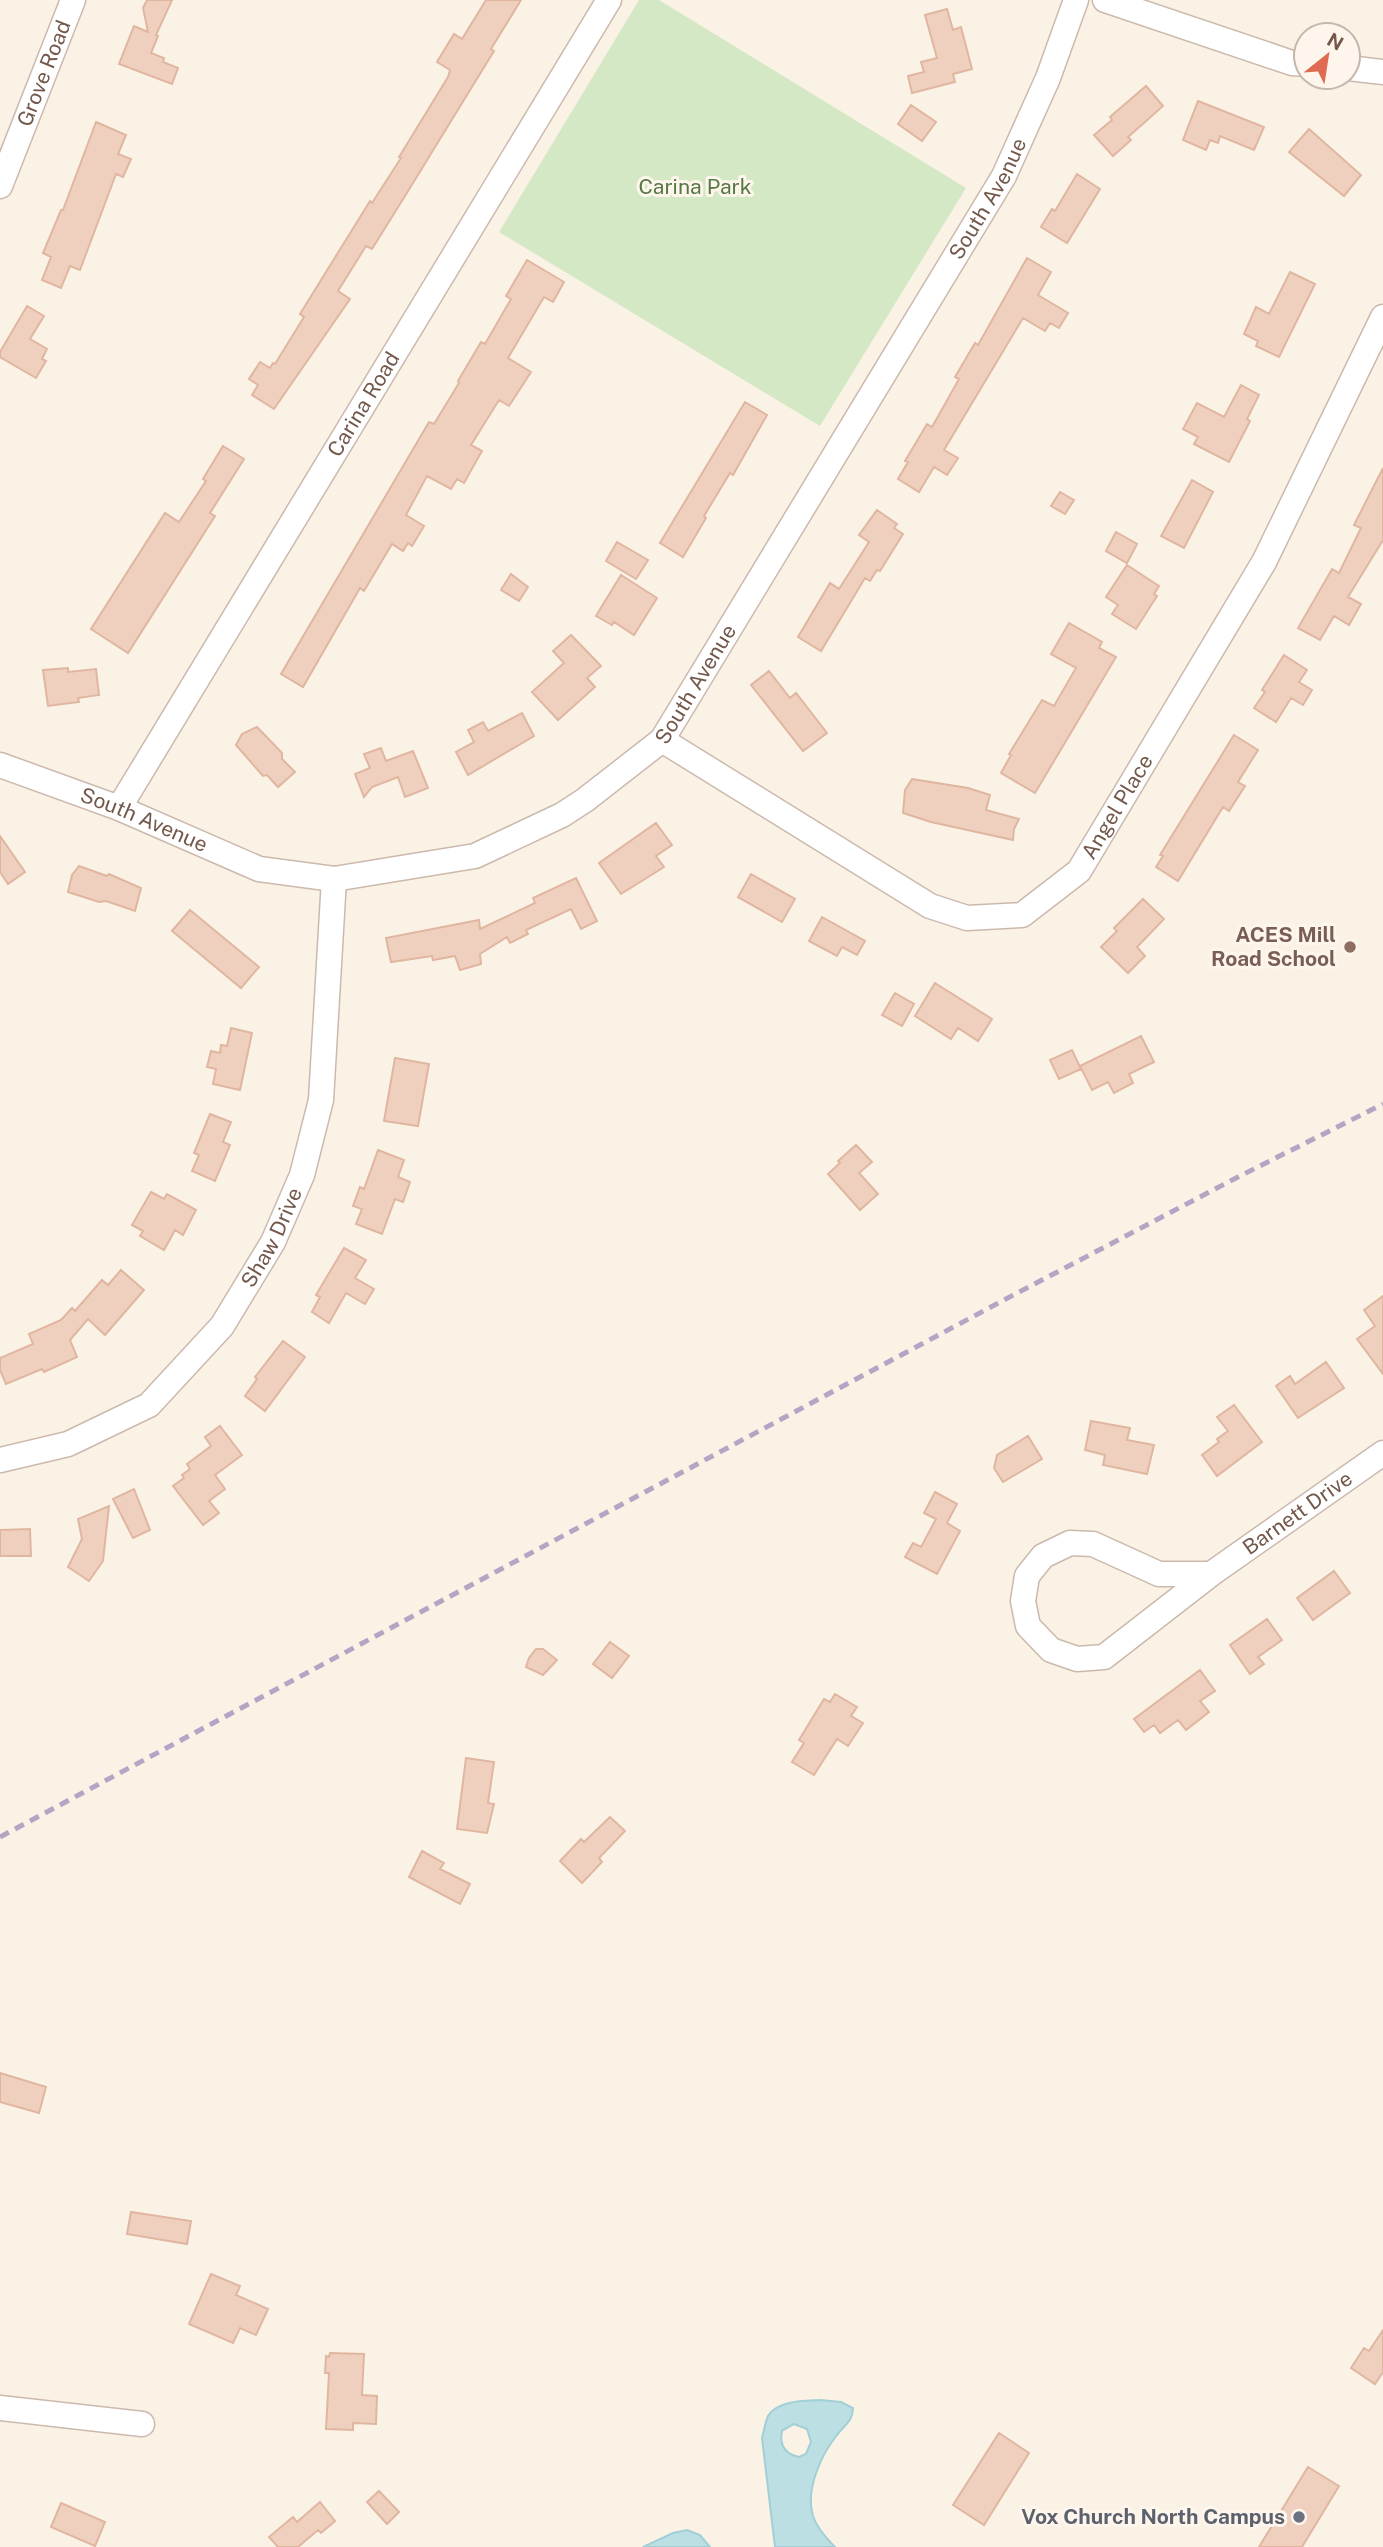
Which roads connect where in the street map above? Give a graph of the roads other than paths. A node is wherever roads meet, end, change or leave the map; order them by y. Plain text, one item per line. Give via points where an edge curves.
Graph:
1 (73, 0) edge
2 (610, 0) edge
3 (1076, 0) edge
4 (1105, 0) edge
5 (1292, 63) edge
6 (1362, 70) edge
7 (1383, 72) edge
8 (0, 186) edge
9 (1383, 317) edge
10 (662, 740) junction
11 (0, 765) edge
12 (119, 808) junction
13 (334, 879) junction
14 (1383, 1453) edge
15 (0, 1460) edge
16 (1211, 1574) junction
17 (0, 2408) edge
18 (142, 2424) dead end

1 - 8 street, Grove Road
2 - 12 street, Carina Road
3 - 10 street, South Avenue via 1048,78 1004,176
4 - 5 street
6 - 7 street
9 - 10 street, Angel Place via 1265,562 1193,684 1079,871 1022,915 967,918 930,906
10 - 13 street, South Avenue via 562,815 475,856
11 - 12 street, South Avenue
12 - 13 street, South Avenue via 259,869
13 - 15 street, Shaw Drive via 321,1100 302,1175 273,1242 222,1326 149,1405 68,1444
14 - 16 street, Barnett Drive
16 - 16 street, Barnett Drive via 1104,1657 1077,1659 1051,1650 1028,1626 1023,1601 1027,1576 1042,1556 1070,1543 1093,1544 1159,1574
17 - 18 street

